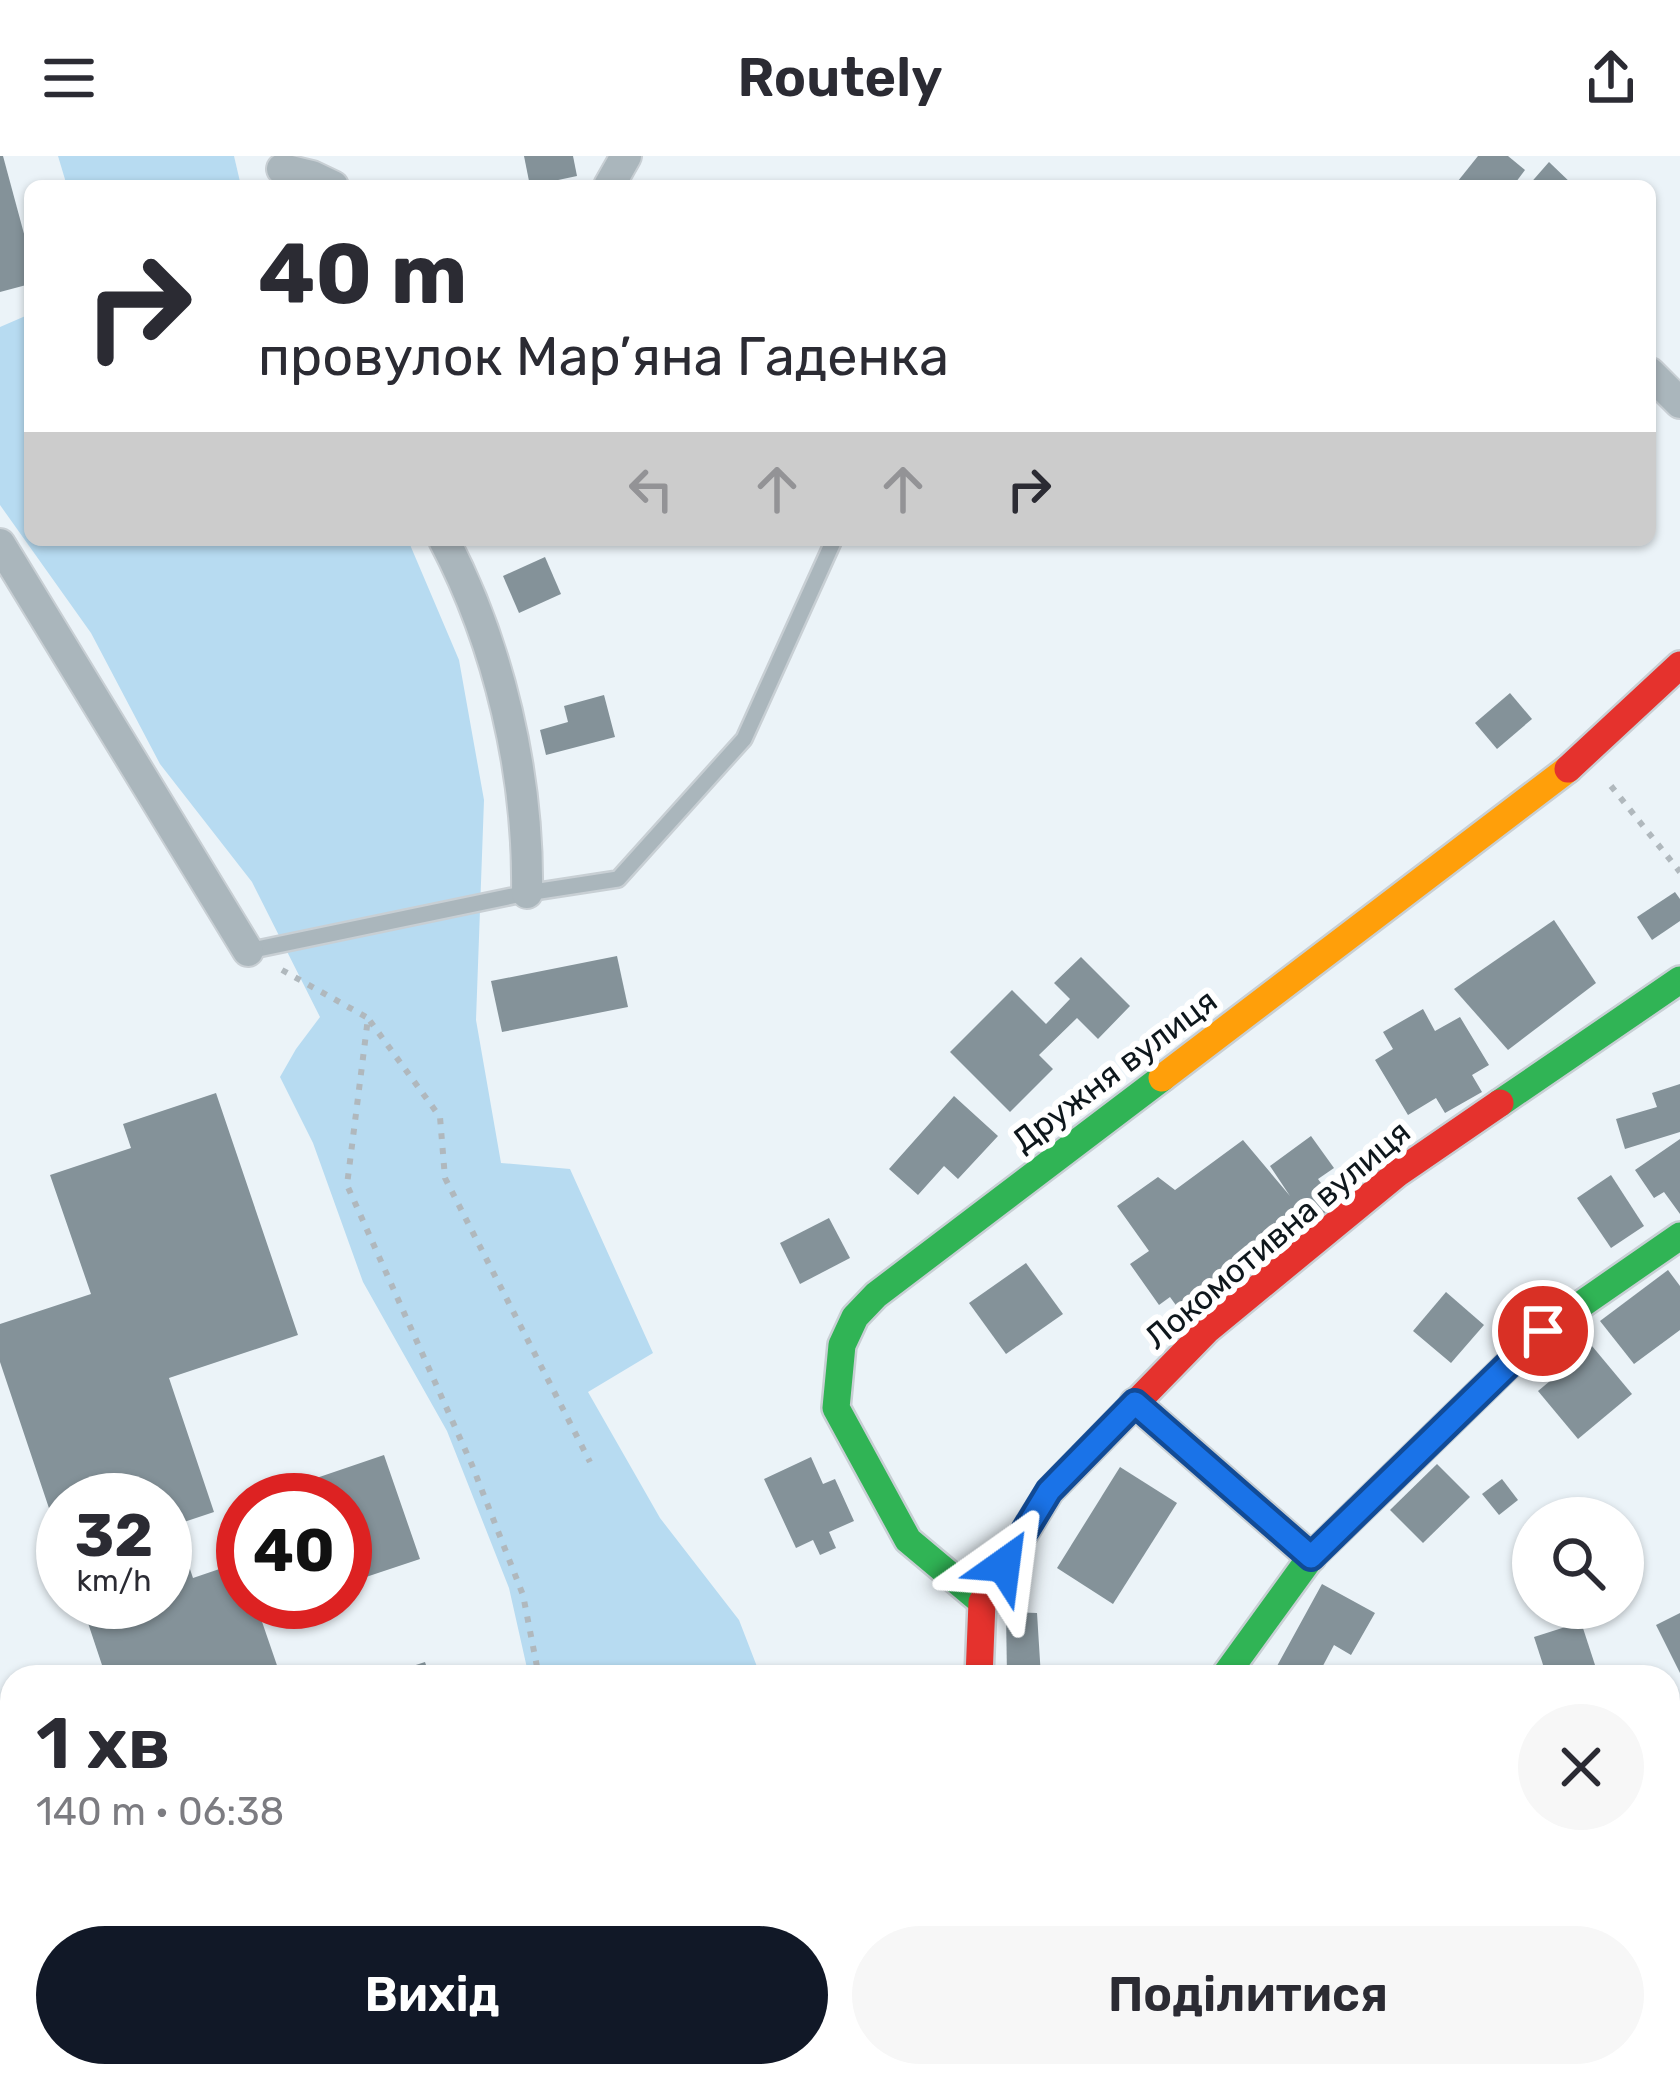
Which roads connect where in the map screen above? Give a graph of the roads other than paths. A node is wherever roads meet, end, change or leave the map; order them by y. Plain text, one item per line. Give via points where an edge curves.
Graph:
1 (283, 170) edge
2 (320, 180) edge
3 (1656, 379) edge
4 (1680, 404) edge
5 (0, 544) edge
6 (446, 546) edge
7 (831, 546) edge
8 (1680, 665) edge
9 (527, 892) junction
10 (248, 951) joint
11 (1680, 980) edge
12 (1680, 1235) edge
13 (1135, 1403) junction
14 (1311, 1557) junction
15 (982, 1602) junction
16 (979, 1665) edge
17 (1233, 1665) edge

1 - 2 street
3 - 4 street
5 - 10 street
6 - 9 street via 497,667 525,811
7 - 9 lane via 744,739 618,879
8 - 15 street, Дружня вулиця via 1586,755 1470,847 855,1317 842,1346 836,1408 908,1540
9 - 10 lane
11 - 13 street, Локомотивна вулиця via 1398,1172 1207,1330
12 - 14 street via 1543,1331
13 - 14 street
13 - 15 street, Локомотивна вулиця via 1049,1491
14 - 17 street
15 - 16 street, Локомотивна вулиця

